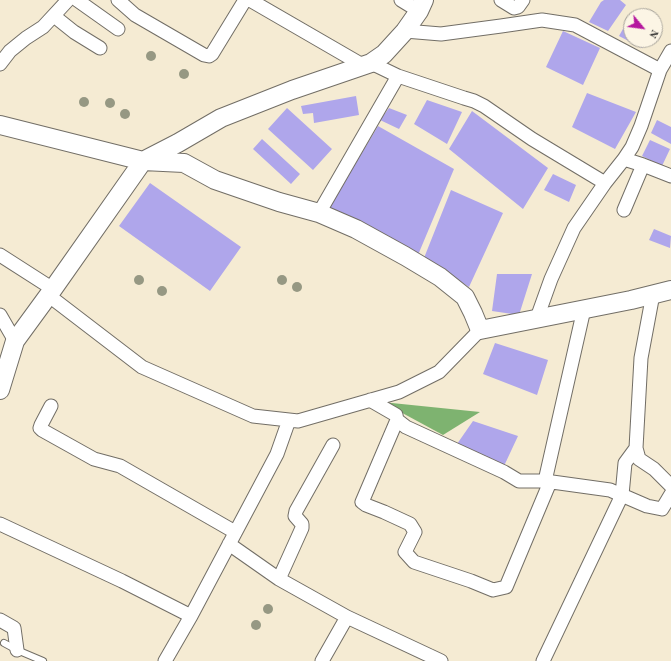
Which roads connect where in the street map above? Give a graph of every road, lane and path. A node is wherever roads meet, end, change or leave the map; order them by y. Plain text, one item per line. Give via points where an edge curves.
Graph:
1 (68, 0) edge
2 (77, 0) edge
3 (118, 0) edge
4 (245, 0) edge
5 (250, 0) edge
6 (401, 0) edge
7 (501, 0) edge
8 (523, 0) edge
9 (422, 5) edge
10 (54, 16) junction
11 (118, 29) dead end
12 (405, 31) junction
13 (100, 48) dead end
14 (671, 51) edge
15 (0, 64) edge
16 (367, 65) junction
17 (660, 70) junction
18 (398, 76) junction
19 (0, 125) edge
20 (624, 159) junction
21 (143, 161) junction
22 (643, 165) junction
23 (670, 174) edge
24 (605, 183) junction
25 (624, 210) dead end
26 (319, 213) junction
27 (0, 255) edge
28 (671, 290) edge
29 (51, 292) junction
30 (653, 294) junction
31 (584, 309) junction
32 (0, 315) edge
33 (536, 318) junction
34 (480, 330) junction
35 (15, 341) junction
36 (0, 390) edge
37 (370, 400) junction
38 (52, 406) dead end
39 (289, 420) junction
40 (397, 420) junction
41 (333, 445) dead end
42 (636, 448) junction
43 (548, 482) junction
44 (671, 486) edge
45 (671, 494) edge
46 (622, 495) junction
47 (0, 524) edge
48 (235, 532) junction
49 (229, 544) junction
50 (279, 579) junction
51 (191, 616) junction
52 (346, 617) junction
53 (0, 620) edge
54 (4, 643) dead end
55 (17, 650) junction
56 (43, 661) edge
57 (165, 661) edge
58 (322, 661) edge
59 (441, 661) edge
60 (542, 661) edge

1 - 10 street
2 - 11 street
3 - 4 street via 135,15 209,56
5 - 16 street
6 - 9 street
7 - 8 street via 516,8
9 - 12 street
10 - 13 street
10 - 15 street via 10,51
12 - 16 street via 384,54
12 - 17 street via 441,34 542,20 575,25
14 - 17 street
16 - 18 street
16 - 21 street via 292,90 221,118
17 - 20 street via 641,126
18 - 24 street via 484,106 532,139
18 - 26 street
19 - 21 street
20 - 22 street
20 - 24 street
21 - 26 street via 184,163 215,180
21 - 29 street
22 - 23 street
22 - 25 street
24 - 33 street via 574,228
26 - 34 street via 356,230 440,277 465,297
27 - 29 street
28 - 30 street
29 - 35 street
29 - 39 street via 142,367 254,416
30 - 31 street
30 - 42 street via 641,358
31 - 33 street
31 - 43 street
32 - 35 street
33 - 34 street
34 - 37 street via 439,372 399,392
35 - 36 street
37 - 39 street via 298,421
37 - 40 street via 396,415
38 - 48 street via 41,425 42,430 94,459 120,466
39 - 48 street via 277,454
40 - 43 street via 406,427 497,468 519,481
40 - 43 street via 362,502 410,524 415,532 405,552 414,562 471,580 493,590 506,587
41 - 50 street via 296,511 302,528
42 - 44 street via 639,459 654,469
42 - 46 street via 625,463
43 - 46 street via 610,490
45 - 46 street via 662,509 647,506
46 - 60 street
47 - 51 street
48 - 49 street
49 - 50 street
49 - 51 street
50 - 52 street
51 - 57 street
52 - 58 street
52 - 59 street
53 - 55 street via 14,628
54 - 55 lane
55 - 56 lane

